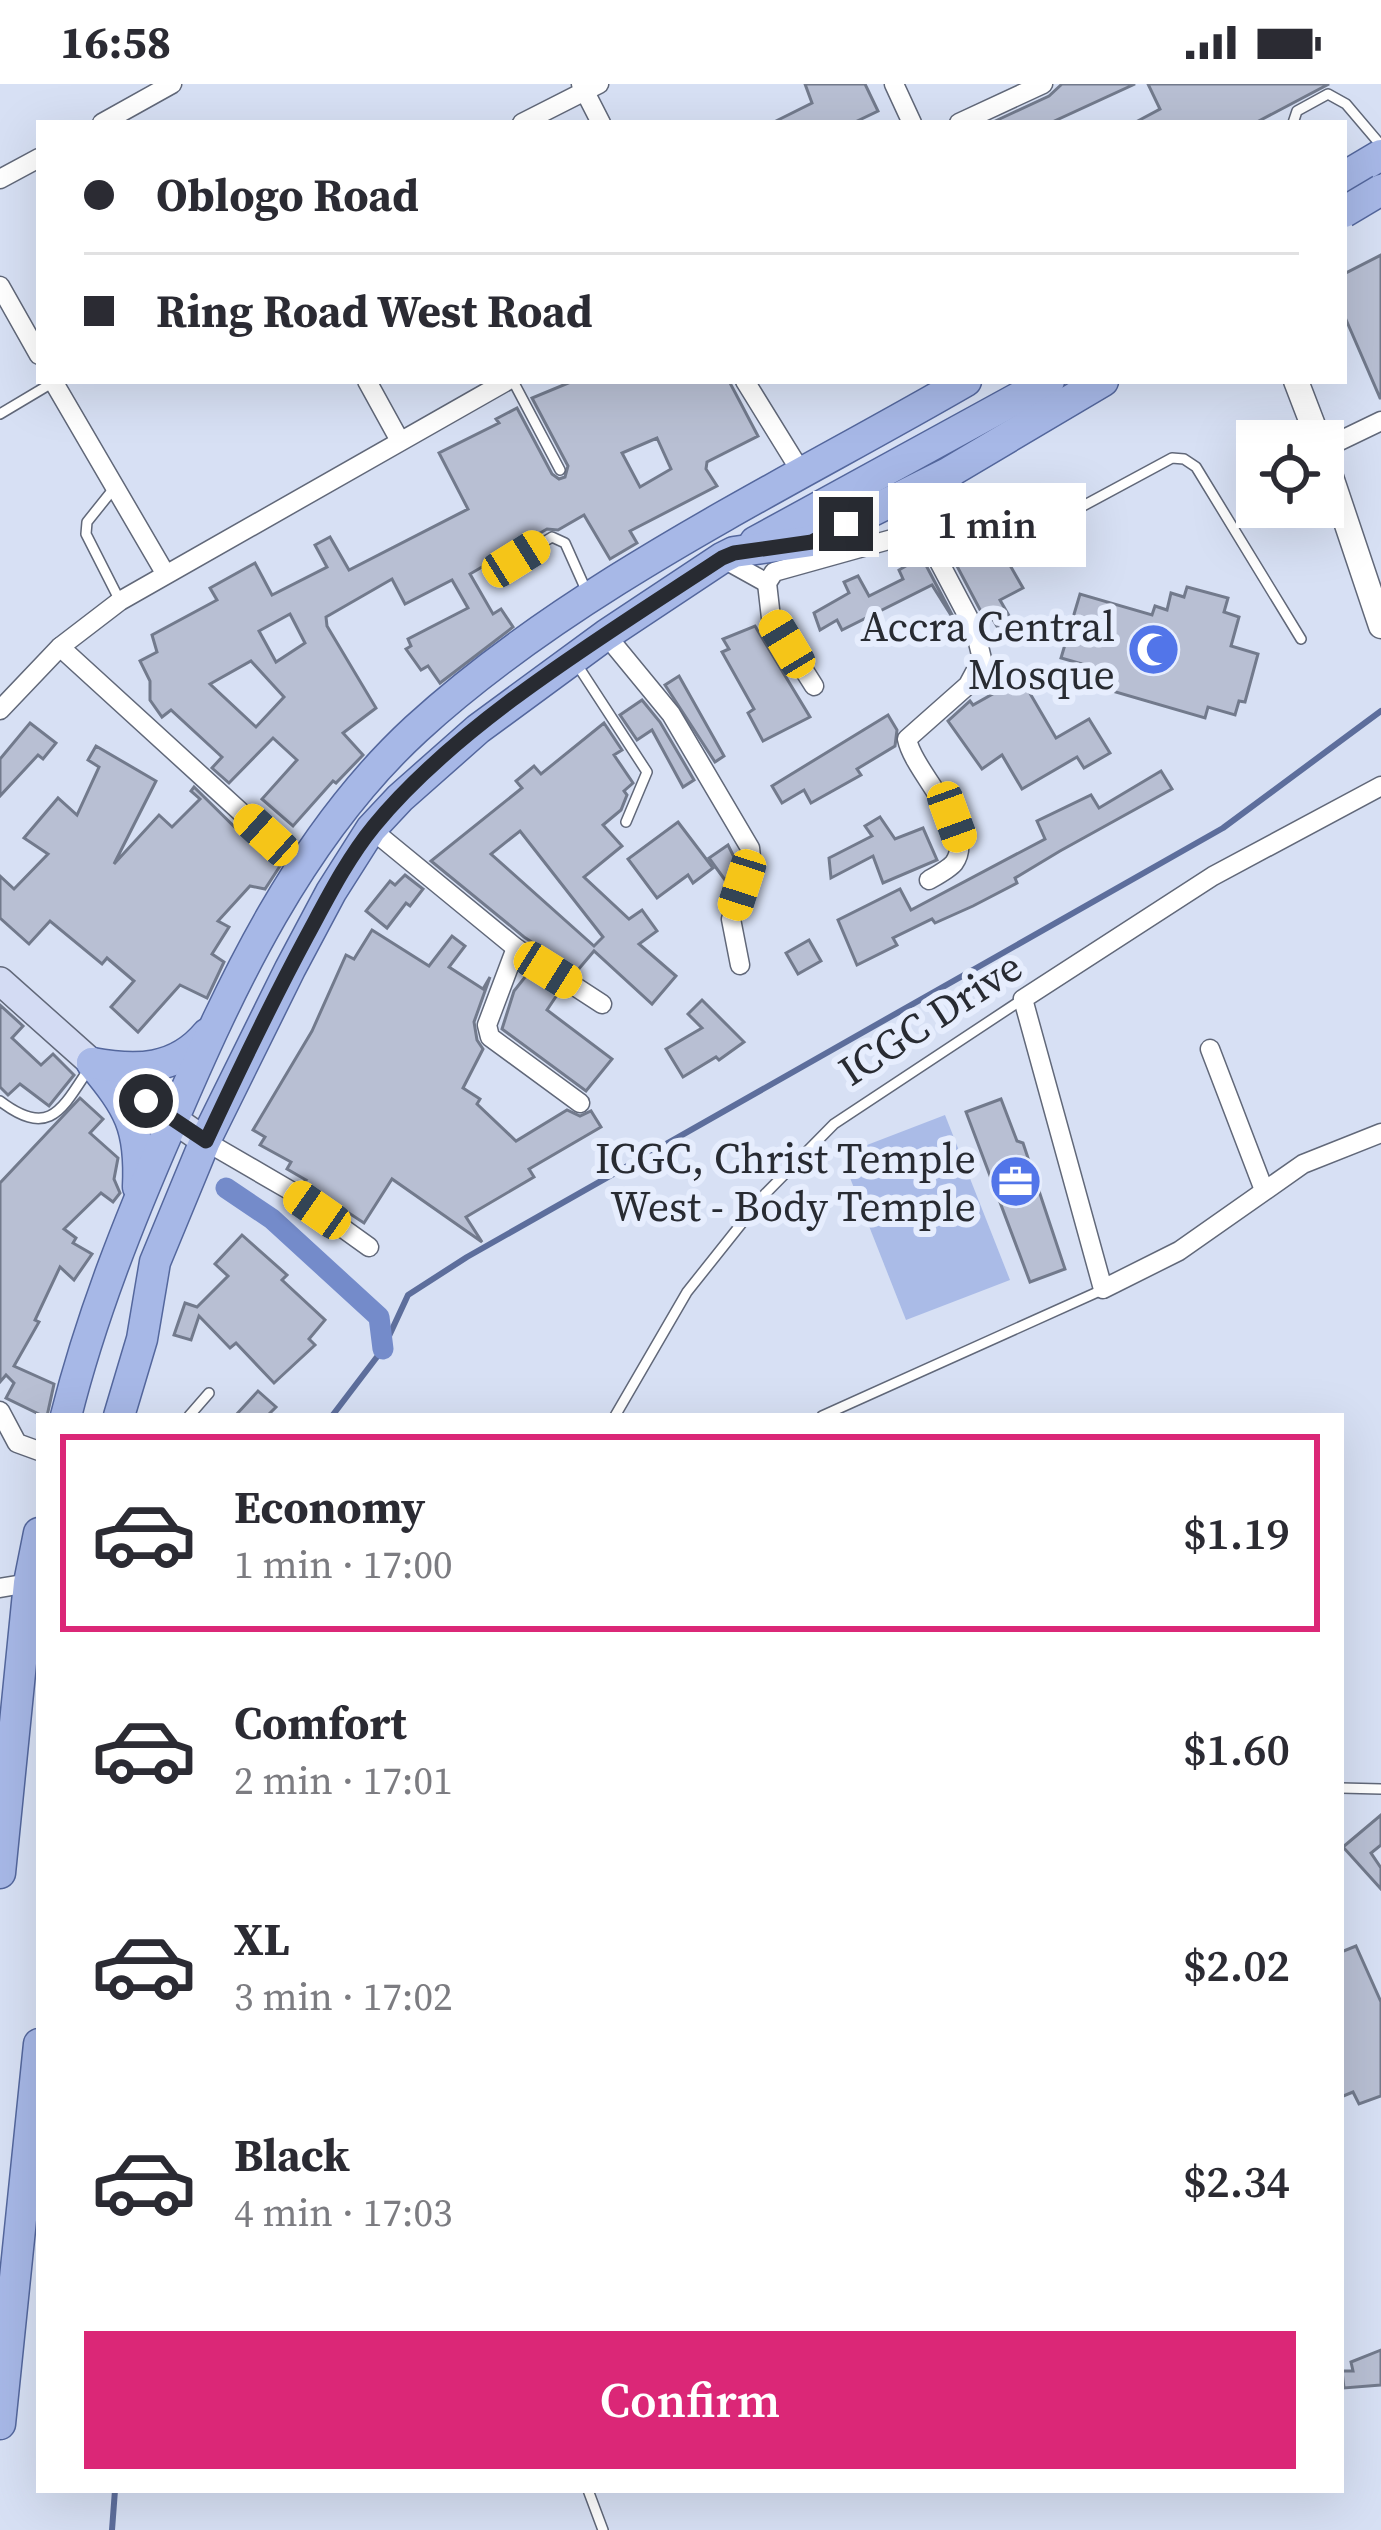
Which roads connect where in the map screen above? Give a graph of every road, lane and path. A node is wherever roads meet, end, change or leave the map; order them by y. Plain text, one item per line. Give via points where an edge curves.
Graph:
1 (172, 84) edge
2 (894, 84) edge
3 (1043, 84) edge
4 (588, 86) edge
5 (107, 120) edge
6 (527, 120) edge
7 (600, 120) edge
8 (911, 120) edge
9 (965, 120) edge
10 (1294, 120) edge
11 (1381, 143) edge
12 (1381, 155) edge
13 (36, 160) edge
14 (1347, 162) edge
15 (0, 179) edge
16 (1359, 197) edge
17 (0, 286) edge
18 (36, 351) edge
19 (49, 384) edge
20 (56, 384) edge
21 (370, 384) edge
22 (504, 384) edge
23 (512, 384) edge
24 (747, 384) edge
25 (961, 384) edge
26 (985, 384) edge
27 (1043, 384) edge
28 (1098, 384) edge
29 (1297, 384) edge
30 (0, 414) edge
31 (1311, 420) edge
32 (1381, 421) edge
33 (1344, 438) edge
34 (400, 441) junction
35 (560, 470) dead end
36 (948, 473) junction
37 (803, 475) junction
38 (115, 487) junction
39 (740, 510) junction
40 (782, 514) junction
41 (1344, 514) edge
42 (728, 555) junction
43 (516, 559) dead end
44 (165, 573) junction
45 (766, 583) junction
46 (591, 599) junction
47 (120, 601) junction
48 (1381, 626) edge
49 (606, 634) junction
50 (1301, 639) dead end
51 (60, 647) junction
52 (572, 658) junction
53 (814, 686) dead end
54 (0, 710) edge
55 (1381, 786) edge
56 (626, 822) dead end
57 (371, 829) junction
58 (301, 867) junction
59 (929, 880) dead end
60 (516, 948) junction
61 (740, 965) dead end
62 (0, 981) edge
63 (1023, 999) junction
64 (602, 1004) dead end
65 (215, 1024) junction
66 (1210, 1049) dead end
67 (92, 1063) junction
68 (0, 1101) edge
69 (580, 1103) dead end
70 (173, 1120) junction
71 (1381, 1133) edge
72 (206, 1141) junction
73 (1264, 1190) junction
74 (137, 1204) junction
75 (369, 1247) dead end
76 (1103, 1289) junction
77 (142, 1340) junction
78 (208, 1393) dead end
79 (0, 1412) edge
80 (67, 1413) edge
81 (120, 1413) edge
82 (191, 1413) edge
83 (617, 1413) edge
84 (829, 1413) edge
85 (36, 1450) edge
86 (36, 1540) edge
87 (15, 1586) edge
88 (10, 1650) edge
89 (1344, 1788) edge
90 (1381, 1789) edge
91 (0, 1873) edge
92 (36, 2073) edge
93 (0, 2425) edge
94 (589, 2493) edge
95 (603, 2530) edge

1 - 5 street
2 - 8 street
3 - 9 street
4 - 6 street
4 - 7 street
10 - 11 lane via 1332,95
11 - 14 main road
12 - 16 main road
13 - 15 street
17 - 18 street
19 - 30 lane
20 - 38 street
21 - 34 street
22 - 34 street
23 - 35 lane
24 - 37 street
25 - 37 main road
26 - 40 main road
27 - 40 main road
28 - 36 main road
29 - 31 street
32 - 33 street
34 - 44 street
36 - 42 main road via 812,542
36 - 50 lane via 1010,542 1184,458
37 - 39 main road
38 - 44 street
38 - 47 lane via 86,534
39 - 40 main road
39 - 46 main road
40 - 42 main road
41 - 48 street
42 - 45 street
42 - 49 main road
43 - 46 lane via 552,537 565,542
44 - 47 street
45 - 53 street via 771,618
45 - 59 street via 802,562 926,537 982,659 968,685 907,739 961,842 954,863
46 - 58 main road via 420,726 373,771
47 - 51 street
49 - 52 main road
49 - 61 street via 671,714 750,848 752,867 731,919
51 - 54 street
51 - 58 street
52 - 56 lane via 647,772
52 - 57 main road via 443,758
55 - 63 street, ICGC Drive via 1213,876
57 - 60 street
57 - 72 main road via 300,950
58 - 65 main road
60 - 64 street
60 - 69 street via 490,1036
62 - 67 main road
63 - 76 street
63 - 83 lane, ICGC Drive via 834,1124 687,1292
65 - 67 main road via 197,1046 164,1064
65 - 70 main road
66 - 73 street
67 - 68 lane via 49,1118 27,1119
67 - 70 main road
67 - 74 main road via 127,1106 137,1134
70 - 72 main road
70 - 74 main road
70 - 77 main road via 176,1161 129,1295
71 - 73 street via 1303,1164
72 - 75 street
72 - 77 main road via 155,1262
73 - 76 street via 1179,1251
74 - 80 main road via 86,1336
76 - 84 lane
77 - 81 main road
78 - 82 lane
79 - 85 street via 16,1442
86 - 87 main road
87 - 88 main road
88 - 91 main road
89 - 90 lane
92 - 93 main road
94 - 95 lane

